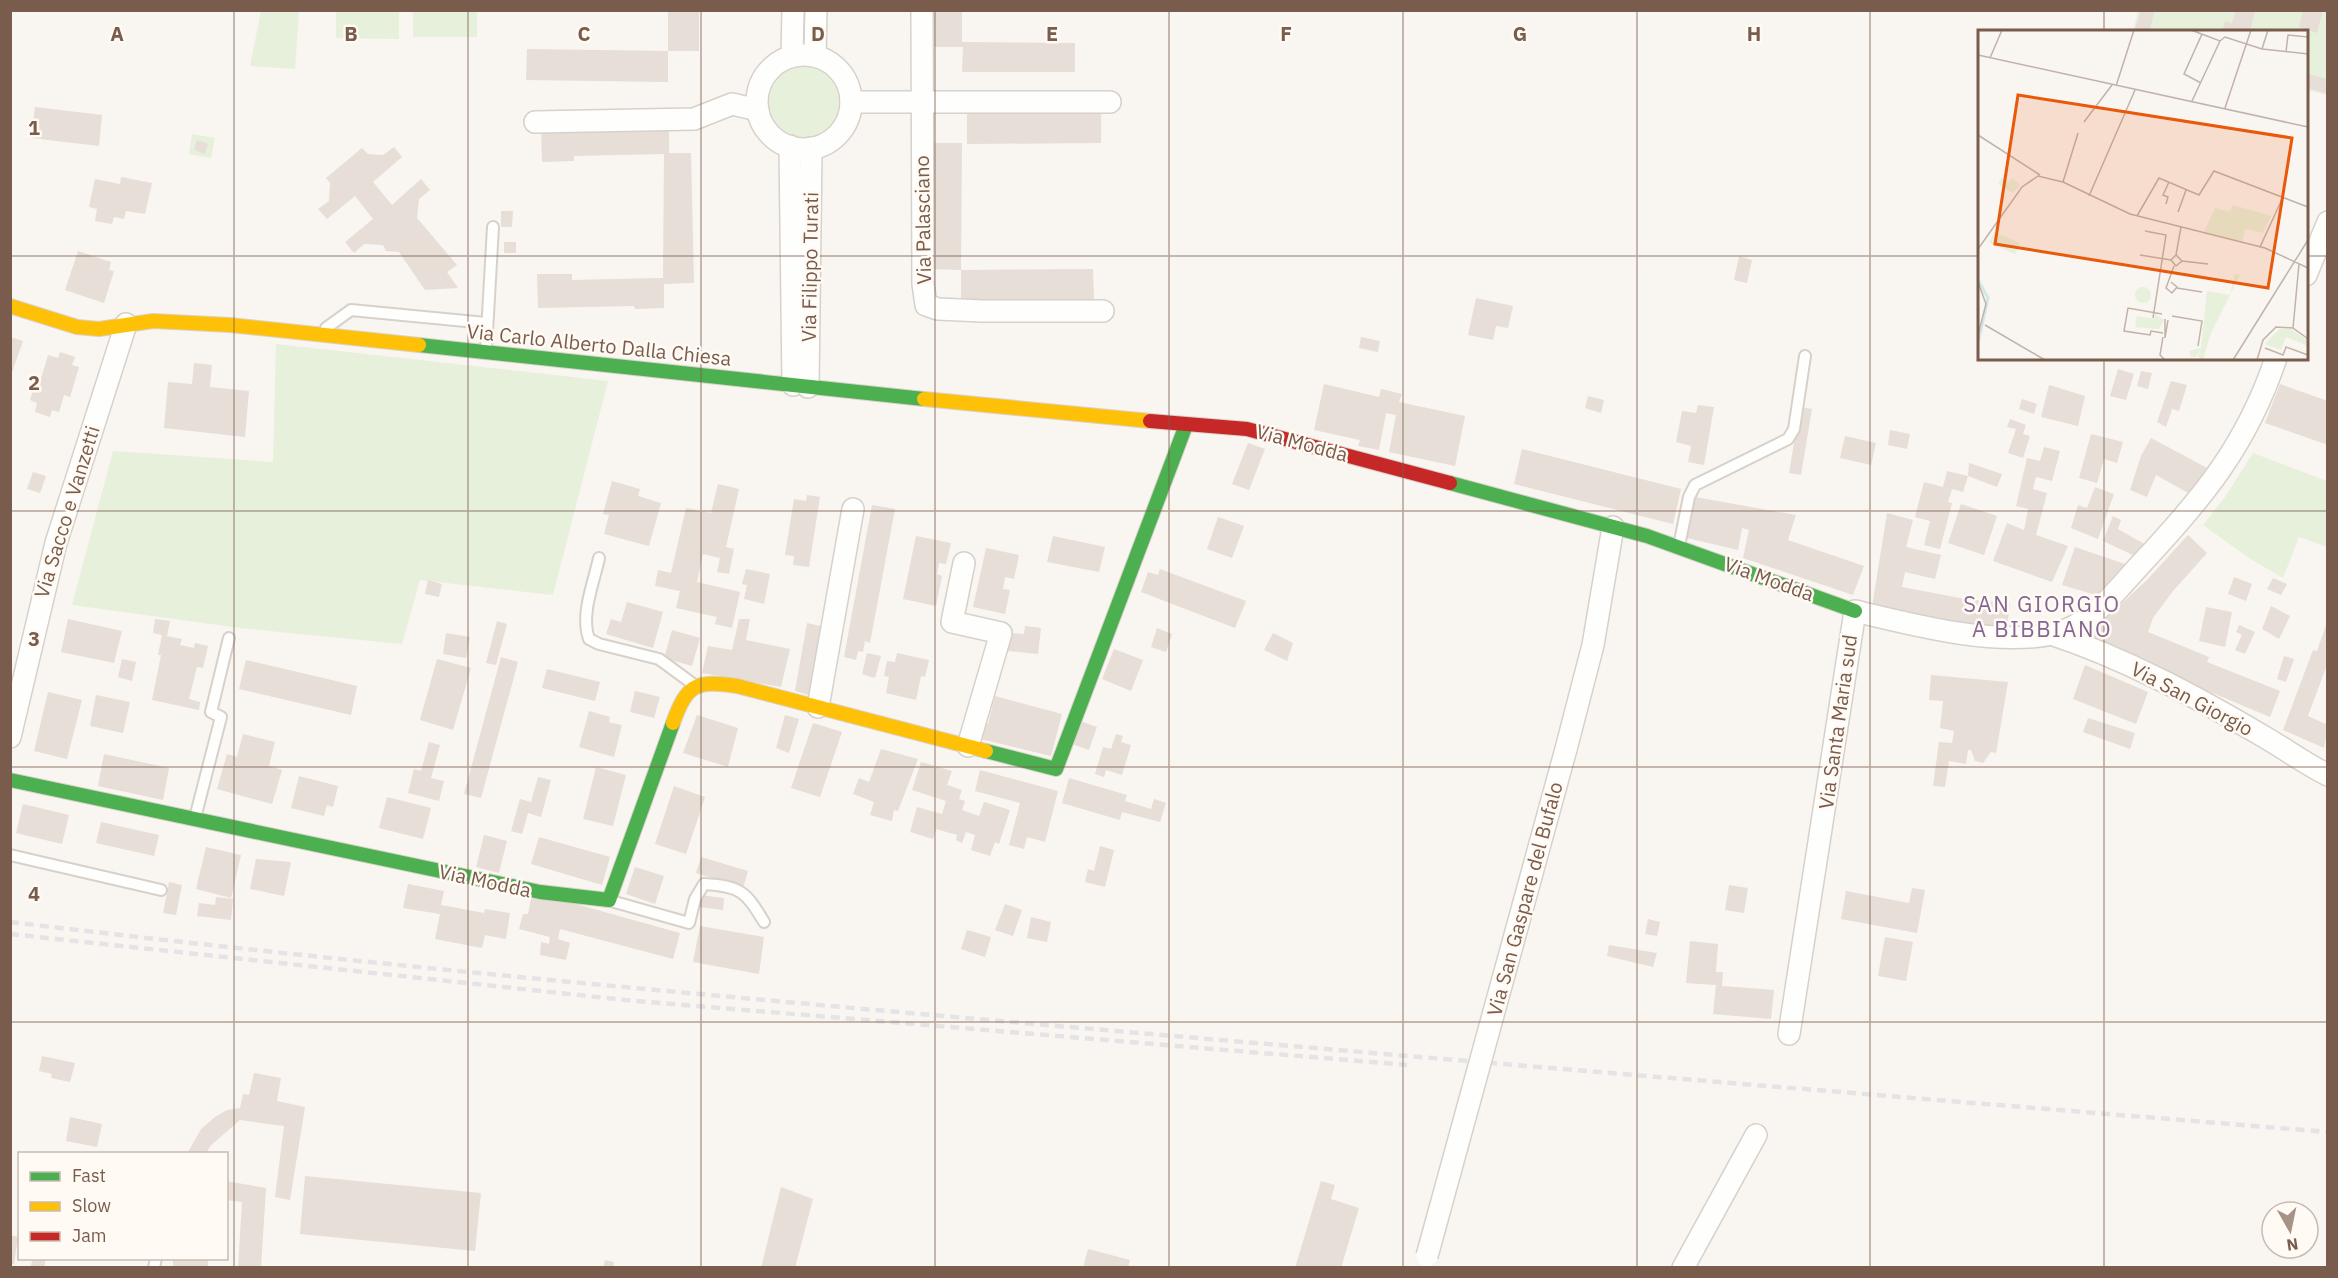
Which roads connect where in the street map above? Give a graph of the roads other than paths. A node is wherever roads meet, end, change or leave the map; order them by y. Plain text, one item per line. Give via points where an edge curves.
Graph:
1 (792, 10) edge
2 (816, 10) edge
3 (922, 10) edge
4 (792, 56) junction
5 (815, 56) junction
6 (851, 102) junction
7 (922, 102) junction
8 (1110, 102) dead end
9 (758, 110) junction
10 (535, 122) dead end
11 (790, 146) junction
12 (812, 148) junction
13 (2328, 222) edge
14 (493, 226) dead end
15 (2308, 272) edge
16 (10, 306) edge
17 (1103, 311) dead end
18 (486, 323) junction
19 (126, 324) junction
20 (316, 336) junction
21 (486, 353) junction
22 (1805, 356) dead end
23 (2275, 360) edge
24 (800, 386) junction
25 (1186, 425) junction
26 (854, 509) dead end
27 (1613, 527) junction
28 (1679, 546) junction
29 (599, 558) dead end
30 (964, 563) dead end
31 (1855, 611) junction
32 (2051, 634) junction
33 (229, 638) dead end
34 (694, 685) junction
35 (818, 707) junction
36 (10, 737) edge
37 (968, 746) junction
38 (2328, 775) edge
39 (10, 780) edge
40 (194, 819) junction
41 (10, 855) edge
42 (161, 890) dead end
43 (609, 900) junction
44 (764, 922) dead end
45 (1789, 1034) dead end
46 (1756, 1135) dead end
47 (1425, 1262) edge
48 (1683, 1268) edge

1 - 4 street
2 - 5 street
3 - 7 street, Via Palasciano
4 - 5 street
4 - 9 street via 764,76
5 - 6 street via 830,62 841,73
6 - 7 street
6 - 12 street via 840,131
7 - 8 street
7 - 17 street, Via Palasciano via 926,305 982,311
9 - 10 street via 732,104 694,119
9 - 11 street via 769,133
11 - 12 street
11 - 24 street, Via Filippo Turati
12 - 24 street, Via Filippo Turati
13 - 15 street
14 - 18 lane
16 - 19 street, Via Carlo Alberto Dalla Chiesa via 77,327 99,329
18 - 20 lane via 351,310
18 - 21 lane
19 - 20 street, Via Carlo Alberto Dalla Chiesa via 181,322
19 - 36 street, Via Sacco e Vanzetti via 56,543
20 - 21 street, Via Carlo Alberto Dalla Chiesa
21 - 24 street, Via Carlo Alberto Dalla Chiesa
22 - 28 lane via 1794,429 1788,439 1695,485
23 - 32 street, Via Santa Maria sud via 2256,414 2196,505 2099,610 2077,625
24 - 25 street, Via Carlo Alberto Dalla Chiesa
25 - 27 street, Via Modda via 1224,425 1272,435
25 - 37 street via 1056,769
26 - 35 street
27 - 28 street, Via Modda
27 - 47 street, Via San Gaspare del Bufalo, bridge via 1593,645
28 - 31 street, Via Modda
29 - 34 lane via 586,616 589,639 660,659
30 - 37 street via 952,622 1001,633
31 - 32 street, Via Santa Maria sud via 1971,633 2012,637
31 - 45 street, Via Santa Maria sud
32 - 38 street, Via San Giorgio via 2136,668
33 - 40 lane via 211,712 221,717
34 - 35 street via 705,682 737,686
34 - 43 street via 682,698
35 - 37 street
39 - 40 street, Via Modda
40 - 43 street, Via Modda via 540,892
41 - 42 lane
43 - 44 lane via 689,923 695,899 704,884 725,885 749,897
46 - 48 street

